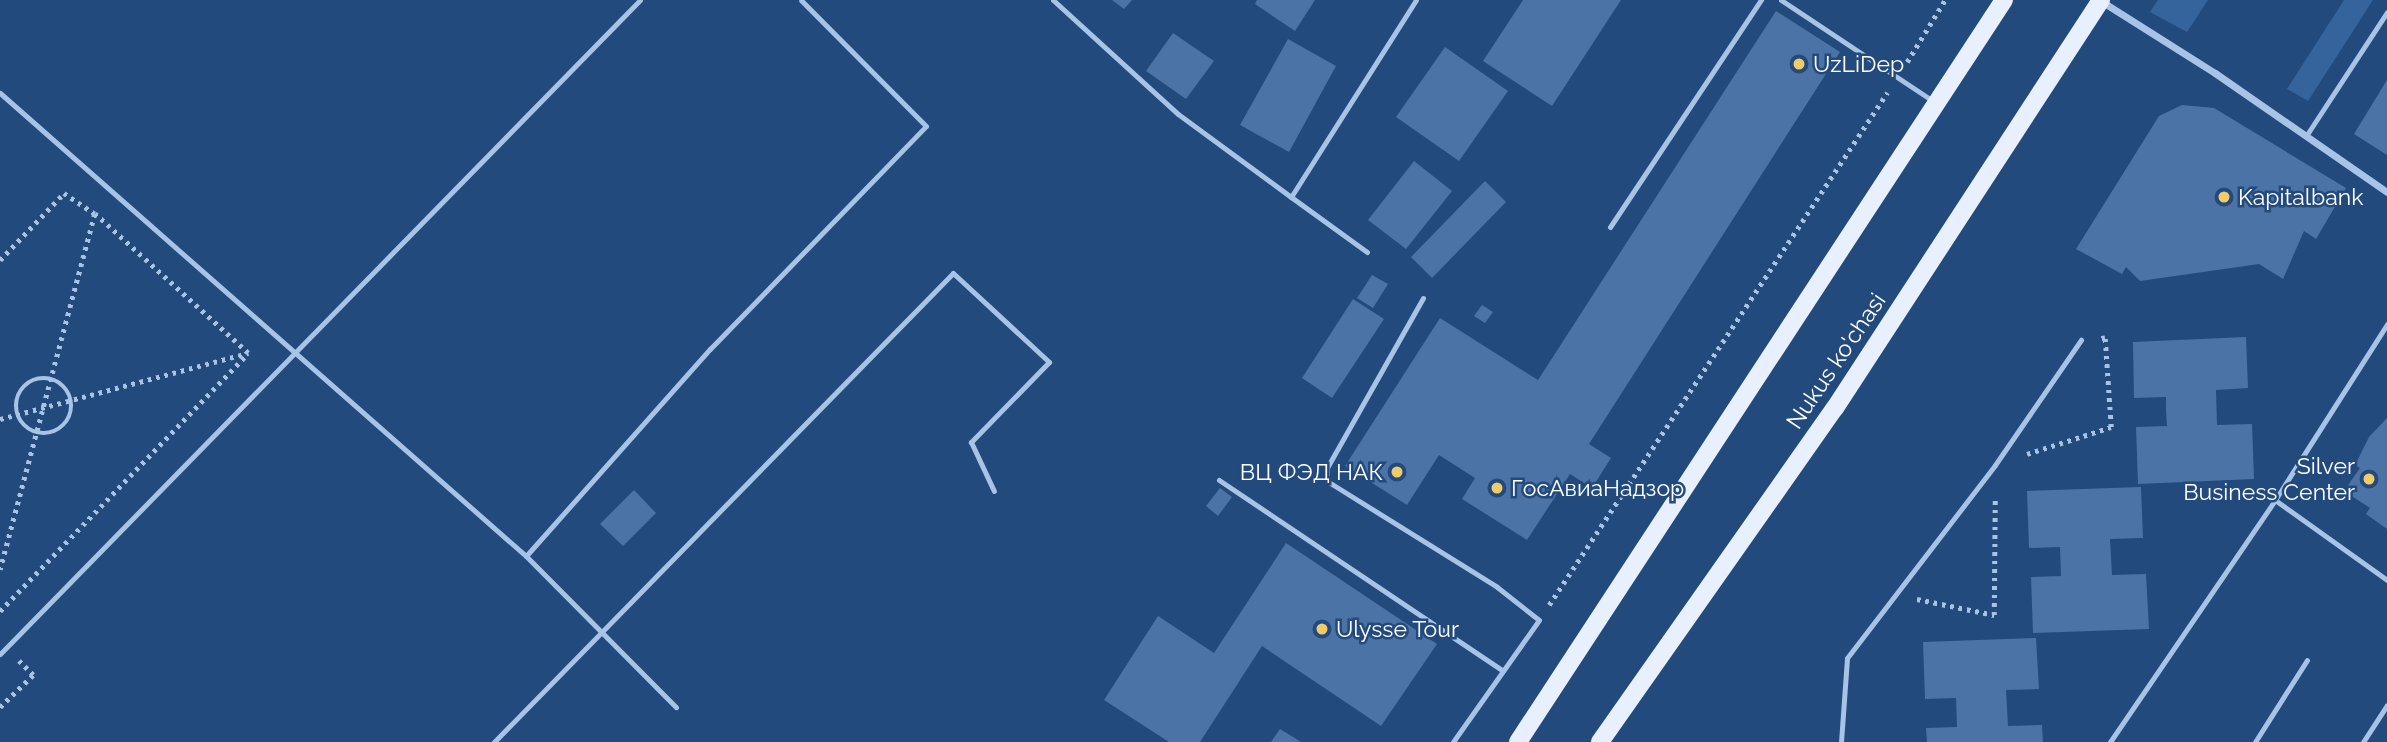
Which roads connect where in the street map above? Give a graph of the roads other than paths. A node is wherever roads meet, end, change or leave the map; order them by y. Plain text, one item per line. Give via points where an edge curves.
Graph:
1 (640, 0) edge
2 (801, 0) edge
3 (1053, 0) edge
4 (1416, 0) edge
5 (1761, 0) edge
6 (1781, 0) edge
7 (2004, 0) edge
8 (2101, 0) edge
9 (2387, 12) edge
10 (0, 93) edge
11 (1936, 103) junction
12 (2306, 136) junction
13 (2387, 192) edge
14 (1291, 197) junction
15 (1610, 227) dead end
16 (1367, 252) dead end
17 (1423, 298) dead end
18 (2387, 324) edge
19 (2081, 340) dead end
20 (294, 351) junction
21 (1219, 480) dead end
22 (995, 491) dead end
23 (2275, 500) junction
24 (526, 556) junction
25 (2387, 580) edge
26 (601, 635) junction
27 (0, 654) edge
28 (2307, 660) dead end
29 (1502, 670) junction
30 (2387, 705) edge
31 (676, 707) dead end
32 (494, 742) edge
33 (1453, 742) edge
34 (1518, 742) edge
35 (1600, 742) edge
36 (1841, 742) edge
37 (2110, 742) edge
38 (2255, 742) edge
39 (2363, 742) edge

1 - 20 lane
2 - 24 lane via 926,126 710,349
3 - 14 lane via 1178,114
4 - 14 lane
5 - 15 lane
6 - 11 lane
7 - 11 main road
8 - 12 street
8 - 35 main road, Nukus ko'chasi via 1835,408
9 - 12 lane
10 - 20 lane
11 - 34 main road
12 - 13 street
14 - 16 lane
17 - 29 lane via 1327,468 1327,481 1497,587 1539,620
18 - 23 lane
19 - 36 lane via 1995,465 1847,658
20 - 24 lane
20 - 27 lane
21 - 29 lane
22 - 26 lane via 971,442 1049,362 953,273
23 - 25 lane
23 - 37 lane
24 - 26 lane
26 - 31 lane
26 - 32 lane
28 - 38 lane
29 - 33 lane
30 - 39 lane

